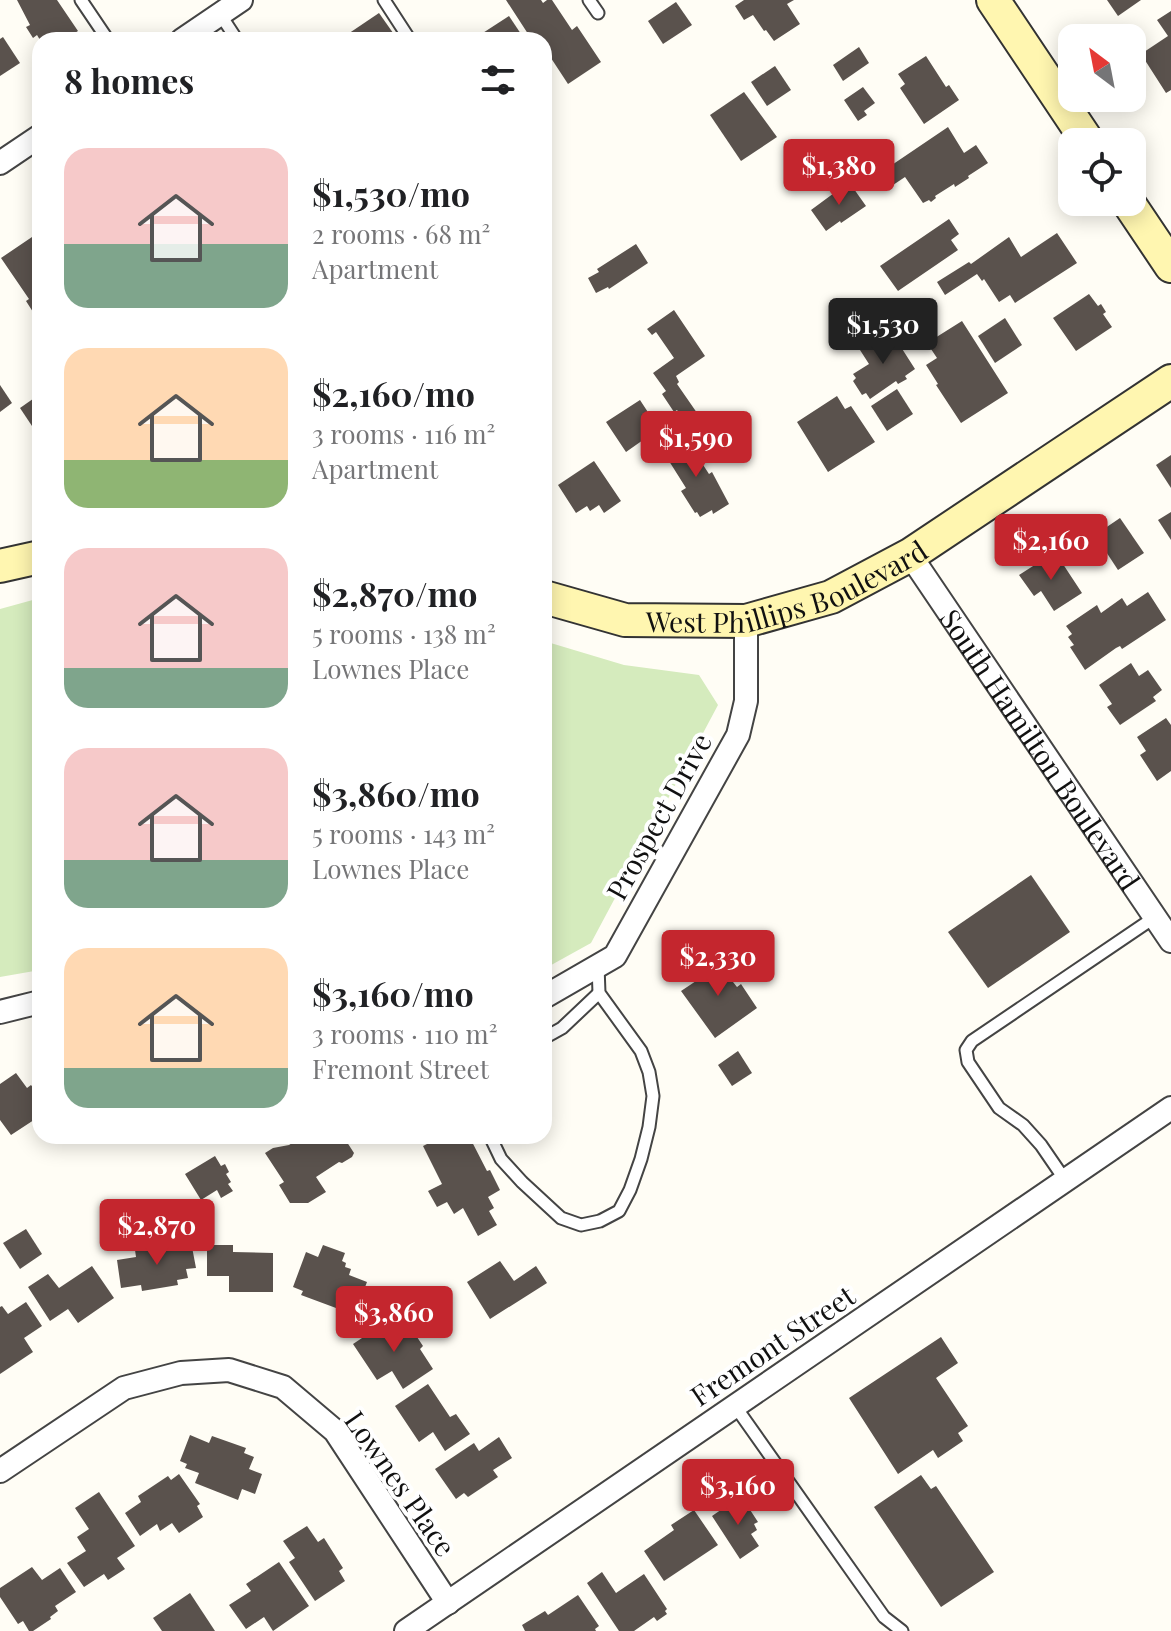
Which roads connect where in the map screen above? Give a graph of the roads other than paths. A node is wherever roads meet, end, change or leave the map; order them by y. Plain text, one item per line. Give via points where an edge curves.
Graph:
1 (81, 0) edge
2 (241, 0) edge
3 (384, 0) edge
4 (589, 0) edge
5 (993, 0) edge
6 (598, 13) dead end
7 (220, 14) junction
8 (103, 32) edge
9 (194, 32) edge
10 (232, 32) edge
11 (405, 32) edge
12 (1079, 128) edge
13 (32, 141) edge
14 (0, 163) edge
15 (1137, 216) edge
16 (1171, 266) edge
17 (1171, 381) edge
18 (910, 555) junction
19 (32, 559) edge
20 (0, 566) edge
21 (552, 599) edge
22 (746, 621) junction
23 (1155, 917) junction
24 (1171, 941) edge
25 (598, 966) junction
26 (552, 992) edge
27 (599, 993) junction
28 (32, 1004) edge
29 (0, 1012) edge
30 (552, 1034) edge
31 (1171, 1108) edge
32 (494, 1144) edge
33 (1065, 1180) junction
34 (735, 1406) junction
35 (0, 1471) edge
36 (448, 1603) junction
37 (406, 1631) edge
38 (902, 1631) edge

1 - 8 lane
2 - 7 street
3 - 11 lane
4 - 6 lane
5 - 12 street
7 - 9 street
7 - 10 lane
13 - 14 street
15 - 16 street
17 - 18 street, West Phillips Boulevard
18 - 22 street, West Phillips Boulevard via 831,597
18 - 23 street, South Hamilton Boulevard
19 - 20 street
21 - 22 street, West Phillips Boulevard via 625,620
22 - 25 street, Prospect Drive via 746,701 738,735 615,956
23 - 24 street, South Hamilton Boulevard
23 - 33 lane via 966,1050 968,1062 999,1108 1023,1125
25 - 26 street, Prospect Drive
25 - 27 lane
27 - 30 lane
27 - 32 lane via 641,1051 653,1096 641,1159 619,1211 581,1225 561,1218 501,1159
28 - 29 street
31 - 33 street, Fremont Street
33 - 34 street, Fremont Street
34 - 36 street, Fremont Street
34 - 38 lane via 884,1617
35 - 36 street, Lownes Place via 124,1388 181,1373 229,1370 283,1387 335,1431
36 - 37 street, Fremont Street

